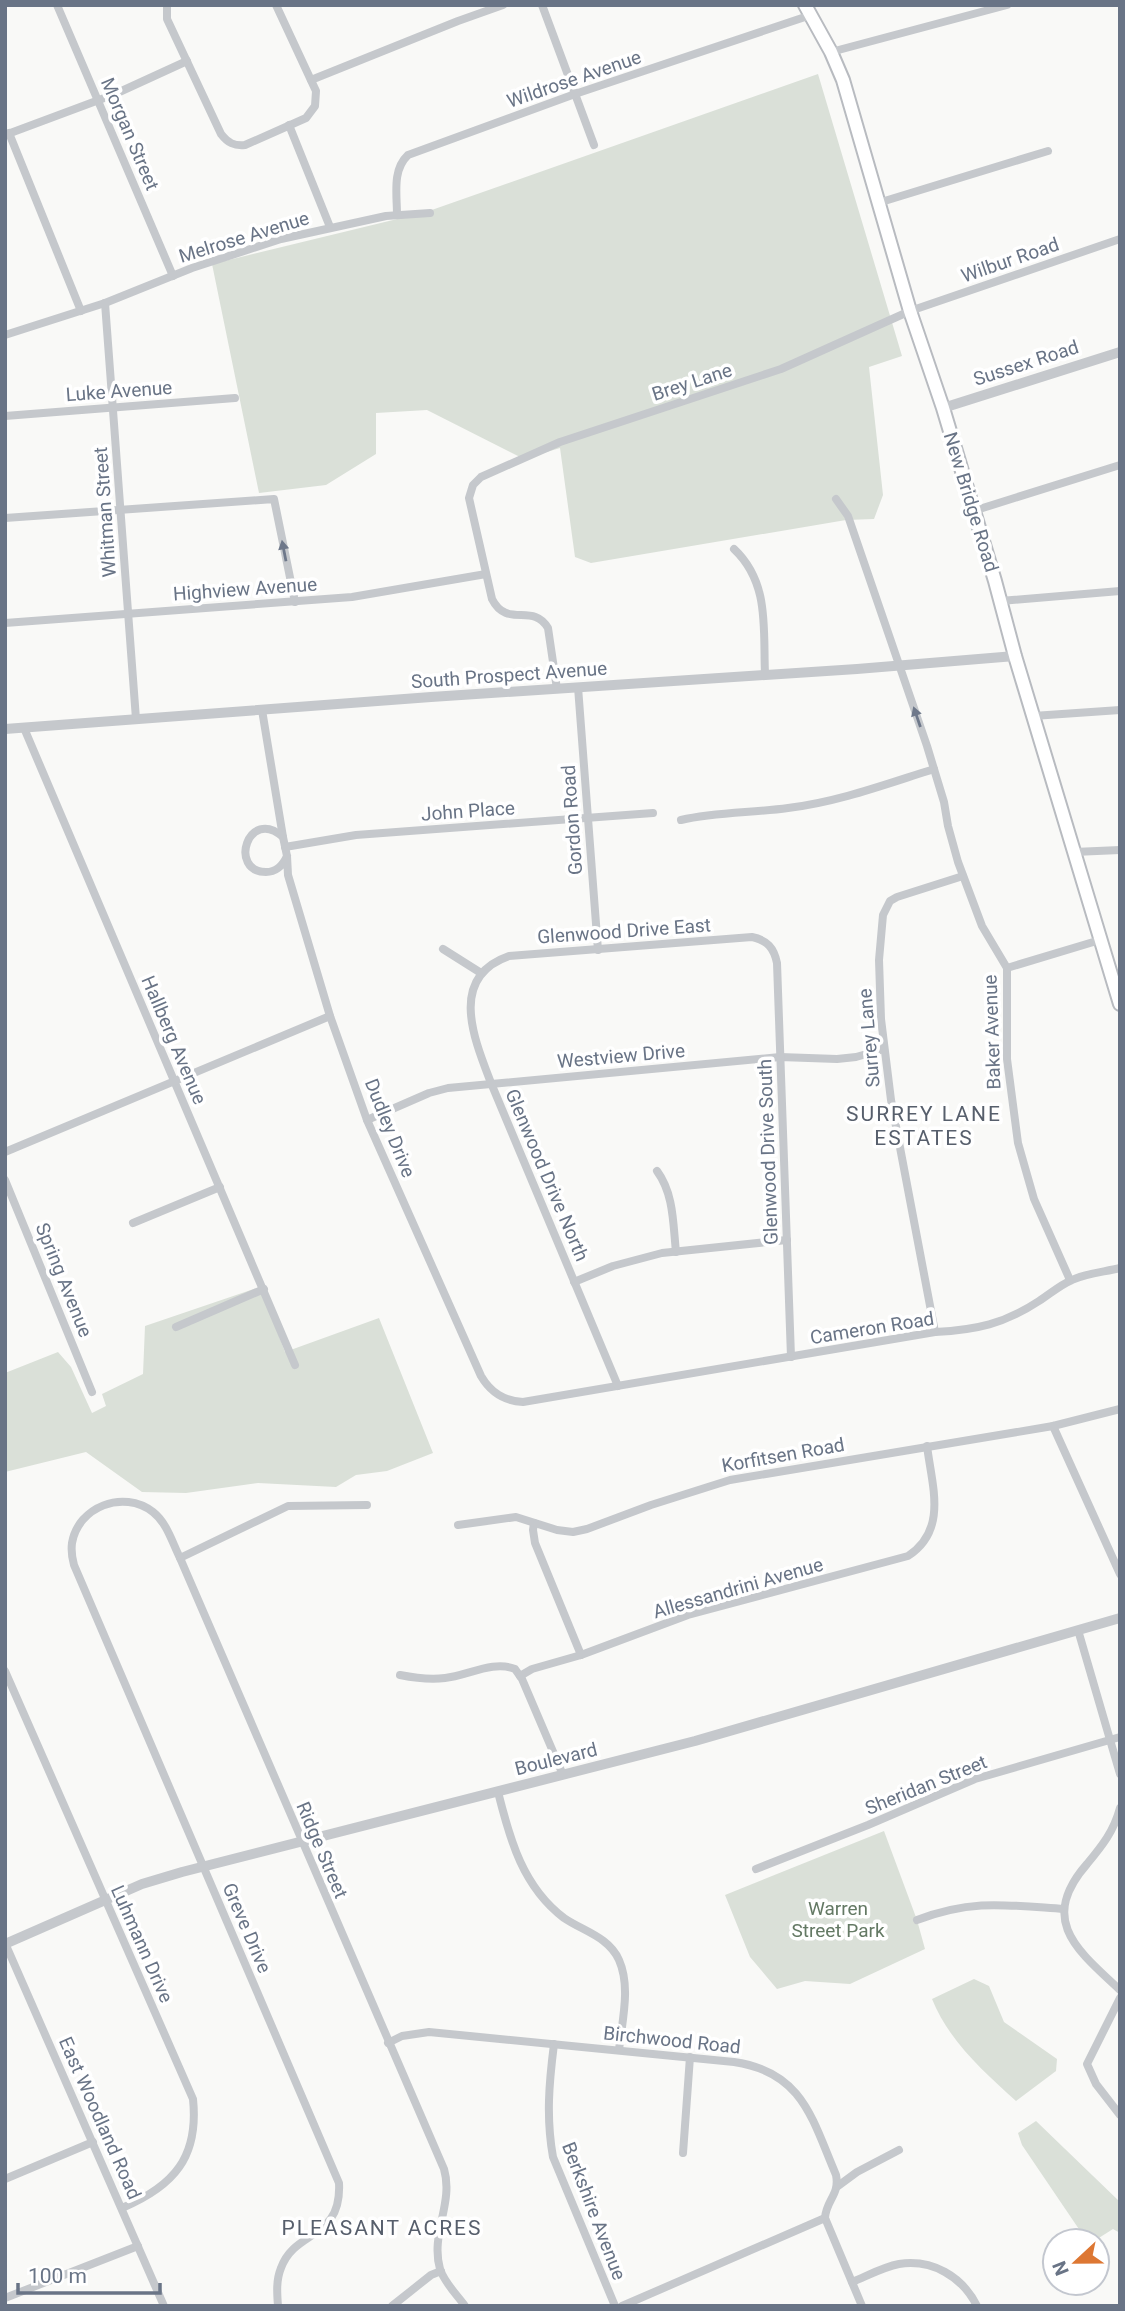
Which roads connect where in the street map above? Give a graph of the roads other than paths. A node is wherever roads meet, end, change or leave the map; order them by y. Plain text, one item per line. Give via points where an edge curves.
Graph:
1 (57, 5) edge
2 (167, 5) edge
3 (276, 5) edge
4 (503, 5) edge
5 (542, 5) edge
6 (1007, 5) edge
7 (808, 10) edge
8 (831, 52) junction
9 (187, 61) junction
10 (311, 80) junction
11 (575, 94) junction
12 (98, 100) junction
13 (289, 125) junction
14 (7, 134) edge
15 (594, 145) dead end
16 (1048, 151) dead end
17 (878, 203) junction
18 (430, 213) dead end
19 (397, 215) junction
20 (330, 227) junction
21 (1120, 239) edge
22 (173, 276) junction
23 (105, 303) junction
24 (81, 311) junction
25 (910, 311) junction
26 (5, 335) edge
27 (1120, 352) edge
28 (235, 398) dead end
29 (112, 407) junction
30 (943, 408) junction
31 (5, 416) edge
32 (1120, 465) edge
33 (836, 499) dead end
34 (120, 510) junction
35 (974, 510) junction
36 (5, 518) edge
37 (734, 549) dead end
38 (486, 574) junction
39 (1120, 592) edge
40 (1000, 601) junction
41 (295, 602) junction
42 (128, 614) junction
43 (5, 623) edge
44 (1015, 656) junction
45 (900, 666) junction
46 (765, 674) junction
47 (578, 687) junction
48 (558, 689) junction
49 (262, 710) junction
50 (1120, 710) edge
51 (1033, 716) junction
52 (136, 719) junction
53 (24, 728) junction
54 (5, 729) edge
55 (934, 769) junction
56 (653, 813) dead end
57 (588, 818) junction
58 (681, 820) dead end
59 (283, 837) junction
60 (1120, 850) edge
61 (286, 851) junction
62 (1074, 852) junction
63 (963, 876) junction
64 (1100, 940) junction
65 (771, 947) joint
66 (443, 949) dead end
67 (598, 950) junction
68 (1007, 968) junction
69 (481, 973) junction
70 (1120, 1004) edge
71 (330, 1017) junction
72 (884, 1049) junction
73 (780, 1057) junction
74 (174, 1080) junction
75 (491, 1083) junction
76 (367, 1120) junction
77 (5, 1152) edge
78 (657, 1171) dead end
79 (5, 1180) edge
80 (220, 1187) junction
81 (133, 1223) dead end
82 (787, 1240) junction
83 (676, 1252) junction
84 (1120, 1268) edge
85 (1070, 1280) junction
86 (575, 1282) junction
87 (264, 1289) junction
88 (176, 1327) dead end
89 (935, 1332) junction
90 (792, 1357) junction
91 (295, 1365) dead end
92 (618, 1387) junction
93 (92, 1392) dead end
94 (500, 1397) joint
95 (1120, 1409) edge
96 (1053, 1426) junction
97 (927, 1446) junction
98 (367, 1505) dead end
99 (534, 1523) junction
100 (458, 1525) dead end
101 (72, 1549) joint
102 (180, 1558) junction
103 (1120, 1574) edge
104 (1120, 1618) edge
105 (1078, 1630) junction
106 (581, 1655) junction
107 (5, 1671) edge
108 (400, 1675) dead end
109 (520, 1676) junction
110 (1116, 1738) edge
111 (1120, 1774) edge
112 (564, 1775) junction
113 (498, 1792) junction
114 (1120, 1808) edge
115 (301, 1841) junction
116 (203, 1866) junction
117 (756, 1869) dead end
118 (105, 1900) junction
119 (1063, 1909) junction
120 (917, 1920) dead end
121 (5, 1943) edge
122 (1120, 1990) edge
123 (1120, 1998) edge
124 (388, 2043) junction
125 (554, 2044) junction
126 (619, 2050) junction
127 (690, 2057) junction
128 (1120, 2115) edge
129 (93, 2142) junction
130 (899, 2150) dead end
131 (682, 2153) dead end
132 (5, 2179) edge
133 (838, 2186) junction
134 (122, 2208) junction
135 (825, 2218) junction
136 (138, 2246) junction
137 (441, 2271) junction
138 (852, 2282) junction
139 (5, 2298) edge
140 (164, 2306) edge
141 (278, 2306) edge
142 (392, 2306) edge
143 (465, 2306) edge
144 (615, 2306) edge
145 (622, 2306) edge
146 (862, 2306) edge
147 (977, 2306) edge

1 - 12 street, Morgan Street
2 - 9 street via 167,19
3 - 10 street
4 - 10 street
5 - 11 street
6 - 8 street
7 - 8 main road, New Bridge Road
7 - 11 street, Wildrose Avenue
8 - 17 main road, New Bridge Road
9 - 12 street
9 - 13 street via 221,134 231,144 245,145
10 - 13 street via 316,106 306,118
11 - 15 street
11 - 19 street, Wildrose Avenue via 408,155 398,168
12 - 14 street
12 - 22 street, Morgan Street
13 - 20 street
14 - 24 street
16 - 17 street
17 - 25 main road, New Bridge Road
18 - 19 street, Melrose Avenue
19 - 20 street, Melrose Avenue
20 - 22 street, Melrose Avenue via 227,255
21 - 25 street, Wilbur Road
22 - 23 street, Melrose Avenue
23 - 24 street, Melrose Avenue
23 - 29 street, Whitman Street
24 - 26 street
25 - 30 main road, New Bridge Road
25 - 38 street, Brey Lane via 781,369 560,442 481,477 469,498
27 - 30 street, Sussex Road
28 - 29 street, Luke Avenue
29 - 31 street, Luke Avenue
29 - 34 street, Whitman Street
30 - 35 main road, New Bridge Road
32 - 35 street
33 - 45 street, Baker Avenue via 848,516
34 - 36 street
41 -> 34 street via 274,499
34 - 42 street, Whitman Street
35 - 40 main road, New Bridge Road
37 - 46 street via 749,566 760,591
38 - 41 street, Highview Avenue
38 - 48 street via 492,599 501,611 533,615 545,622
39 - 40 street
40 - 44 main road, New Bridge Road
41 - 42 street, Highview Avenue
42 - 43 street, Highview Avenue
42 - 52 street, Whitman Street
44 - 45 street, South Prospect Avenue
44 - 51 main road, New Bridge Road
45 - 46 street, South Prospect Avenue
55 -> 45 street, Baker Avenue
46 - 47 street, South Prospect Avenue
47 - 48 street, South Prospect Avenue
47 - 57 street, Gordon Road
48 - 49 street, South Prospect Avenue
49 - 52 street, South Prospect Avenue
49 - 59 street, Dudley Drive
50 - 51 street
51 - 62 main road, New Bridge Road
52 - 53 street, South Prospect Avenue
53 - 54 street, South Prospect Avenue
53 - 74 street, Hallberg Avenue
55 - 58 street via 804,806
55 - 63 street, Baker Avenue
56 - 57 street, John Place
57 - 61 street, John Place via 356,835
57 - 67 street, Gordon Road
59 - 61 street, Dudley Drive
59 - 61 street via 271,830 258,831 247,841 245,855 253,867 266,872 279,867
60 - 62 street
61 - 71 street, Dudley Drive via 288,875
62 - 64 main road, New Bridge Road
63 - 68 street, Baker Avenue via 982,926
63 - 72 street, Surrey Lane via 897,897 885,907 879,960
64 - 68 street
64 - 70 main road, New Bridge Road
65 - 67 street, Glenwood Drive East via 752,937
65 - 73 street, Glenwood Drive South via 777,963
66 - 69 street
67 - 69 street, Glenwood Drive East via 509,956
68 - 85 street, Baker Avenue via 1007,1059 1018,1143 1034,1199
69 - 75 street, Glenwood Drive North via 471,992 471,1014
71 - 74 street
71 - 76 street, Dudley Drive
72 - 73 street, Westview Drive via 837,1059
72 - 89 street, Surrey Lane
73 - 75 street, Westview Drive
73 - 82 street, Glenwood Drive South
74 - 77 street
74 - 80 street, Hallberg Avenue
75 - 76 street, Westview Drive via 429,1093
75 - 86 street, Glenwood Drive North
76 - 94 street, Dudley Drive via 481,1376
78 - 83 street via 670,1196
79 - 93 street, Spring Avenue
80 - 81 street
80 - 87 street, Hallberg Avenue
82 - 83 street
82 - 90 street, Glenwood Drive South
83 - 86 street via 637,1258
84 - 85 street, Cameron Road
85 - 89 street, Cameron Road via 1015,1315 984,1327
86 - 92 street, Glenwood Drive North
87 - 88 street
87 - 91 street, Hallberg Avenue
89 - 90 street, Cameron Road
90 - 92 street, Cameron Road
92 - 94 street, Cameron Road via 523,1402
95 - 96 street, Korfitsen Road
96 - 97 street, Korfitsen Road
96 - 103 street
97 - 99 street, Korfitsen Road via 730,1480 573,1532
97 - 106 street, Allessandrini Avenue via 934,1514 924,1542 908,1556 688,1615
98 - 102 street via 288,1506
99 - 100 street, Korfitsen Road via 516,1517
99 - 106 street via 535,1543
101 - 102 street, Ridge Street via 82,1520 107,1503 123,1501 154,1512
101 - 116 street, Greve Drive via 74,1565
102 - 115 street, Ridge Street
104 - 105 street, Boulevard
105 - 110 street
105 - 112 street, Boulevard
106 - 109 street, Allessandrini Avenue
107 - 118 street, Luhmann Drive
108 - 109 street via 433,1679 501,1666 515,1669
109 - 112 street
110 - 111 street
110 - 117 street, Sheridan Street via 975,1779
112 - 113 street, Boulevard
113 - 115 street, Boulevard
113 - 126 street via 514,1850 538,1892 564,1917 600,1938 620,1960 625,1988
114 - 119 street via 1112,1832 1077,1876
115 - 116 street, Boulevard
115 - 124 street, Ridge Street
116 - 118 street, Boulevard
116 - 141 street, Greve Drive via 339,2183 337,2204 328,2223 294,2248 283,2263
118 - 121 street, Boulevard
118 - 134 street, Luhmann Drive via 189,2088 194,2113 191,2145 176,2172 154,2193
119 - 120 street via 989,1903 952,1908
119 - 122 street via 1068,1931 1082,1955
121 - 129 street, East Woodland Road
123 - 128 street via 1087,2064
124 - 125 street, Birchwood Road via 429,2032
124 - 137 street, Ridge Street via 447,2181 438,2241
125 - 126 street, Birchwood Road
125 - 144 street, Berkshire Avenue via 548,2112 553,2157
126 - 127 street, Birchwood Road
127 - 131 street
127 - 133 street, Birchwood Road via 748,2064 780,2077 809,2113
129 - 132 street
129 - 134 street, East Woodland Road
130 - 133 street
133 - 135 street
134 - 136 street, East Woodland Road
135 - 138 street
135 - 145 street
136 - 139 street
136 - 140 street, East Woodland Road
137 - 142 street
137 - 143 street
138 - 146 street
138 - 147 street via 890,2266 928,2265 961,2282

